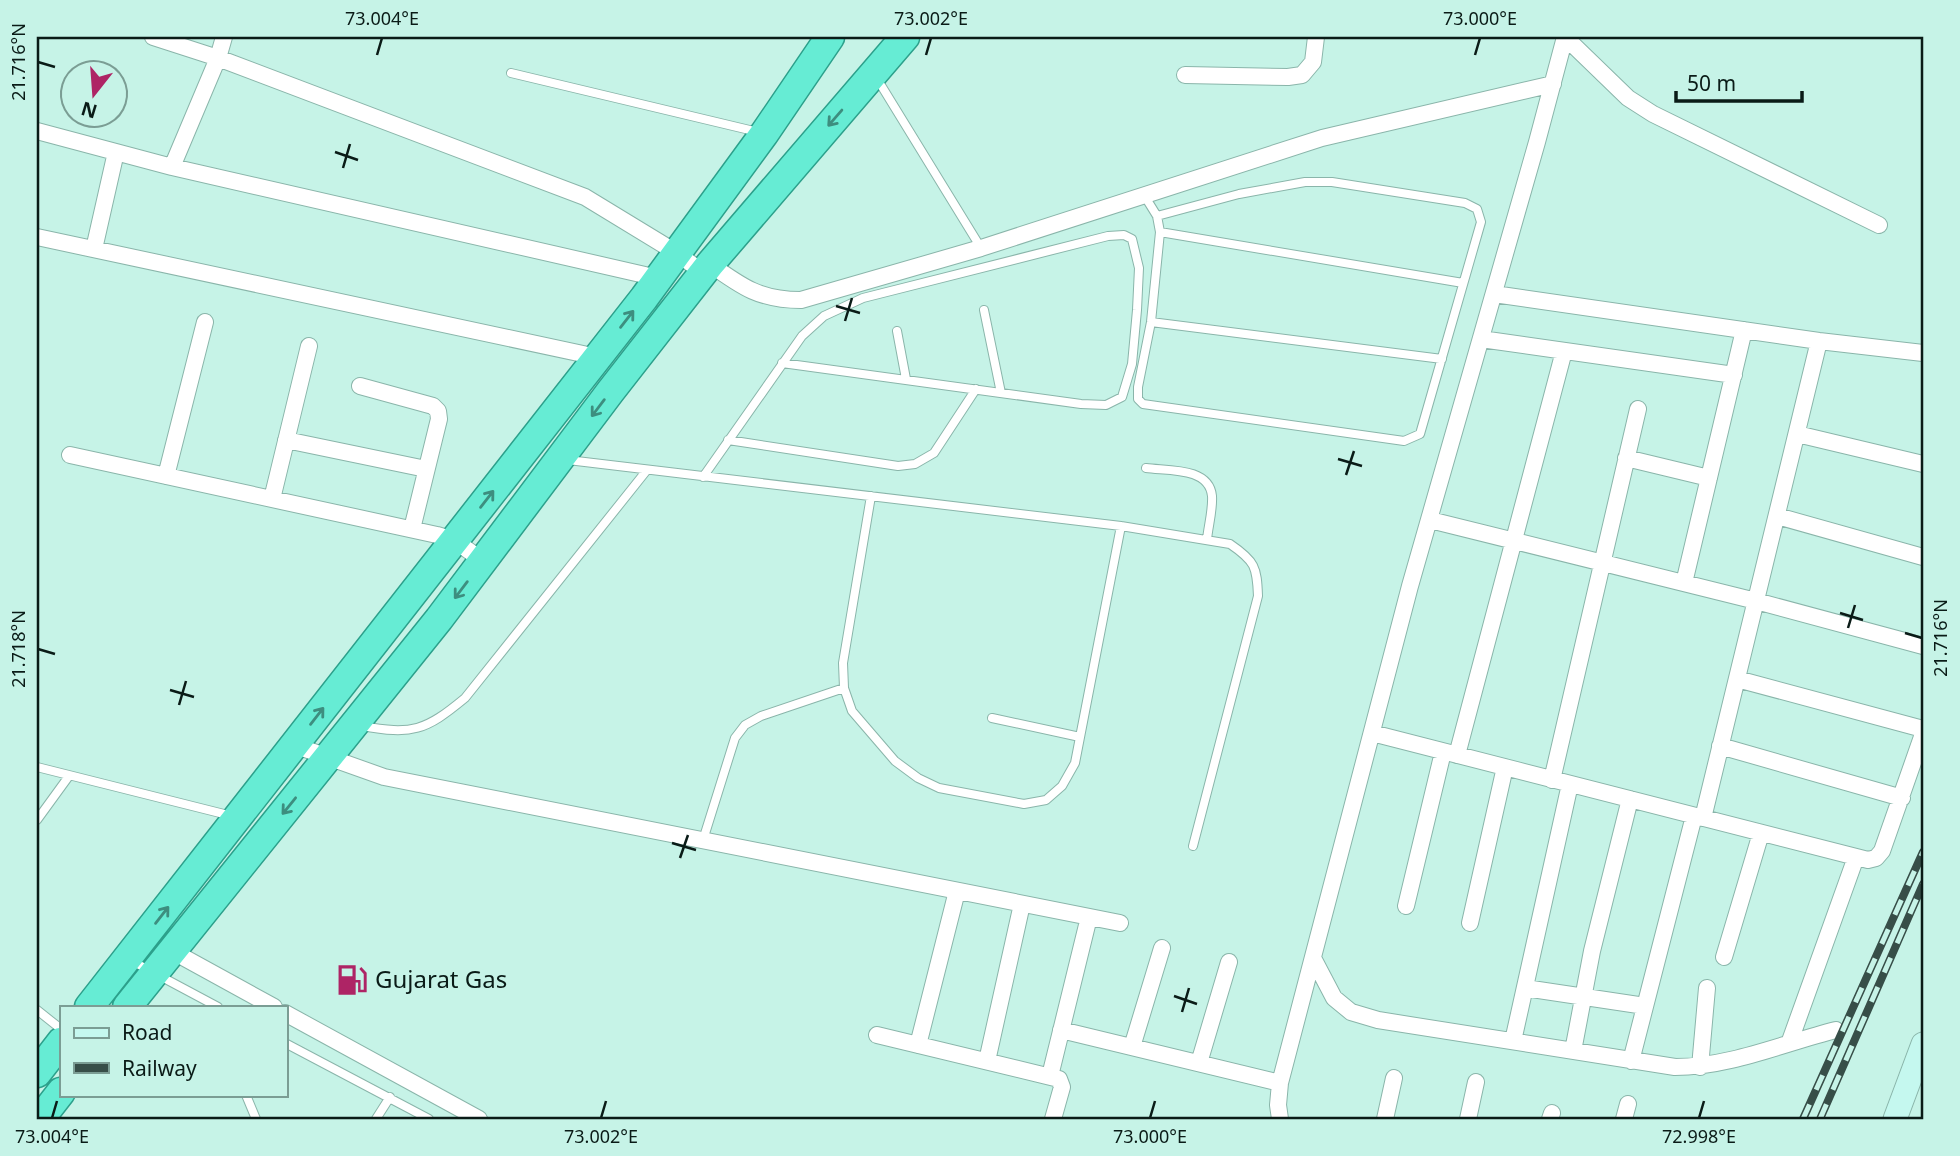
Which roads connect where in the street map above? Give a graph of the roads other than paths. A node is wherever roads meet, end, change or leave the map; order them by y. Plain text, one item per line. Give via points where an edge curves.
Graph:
1 (153, 37) edge
2 (224, 37) edge
3 (830, 37) edge
4 (905, 37) edge
5 (1316, 37) edge
6 (1565, 37) edge
7 (218, 58) junction
8 (511, 73) dead end
9 (874, 74) junction
10 (1185, 75) dead end
11 (1553, 84) junction
12 (37, 131) edge
13 (764, 134) junction
14 (116, 152) junction
15 (172, 167) junction
16 (1144, 195) junction
17 (1157, 216) junction
18 (1879, 225) dead end
19 (1160, 232) junction
20 (37, 237) edge
21 (981, 248) junction
22 (94, 249) junction
23 (677, 253) junction
24 (706, 268) junction
25 (658, 278) junction
26 (1464, 283) junction
27 (1494, 294) junction
28 (984, 310) dead end
29 (1151, 321) junction
30 (205, 322) dead end
31 (1744, 330) junction
32 (897, 331) dead end
33 (1481, 339) junction
34 (1819, 341) junction
35 (309, 346) dead end
36 (1564, 351) junction
37 (1923, 354) edge
38 (597, 357) junction
39 (1442, 359) junction
40 (782, 363) junction
41 (1734, 375) junction
42 (906, 379) junction
43 (360, 386) dead end
44 (976, 389) junction
45 (1001, 393) junction
46 (1638, 409) dead end
47 (1797, 434) junction
48 (286, 440) junction
49 (728, 440) junction
50 (70, 455) dead end
51 (539, 458) junction
52 (1626, 458) junction
53 (1923, 464) edge
54 (1146, 468) dead end
55 (426, 469) junction
56 (647, 470) junction
57 (166, 476) junction
58 (703, 477) junction
59 (1709, 478) junction
60 (871, 496) junction
61 (272, 499) junction
62 (1777, 516) junction
63 (1430, 520) junction
64 (1121, 526) junction
65 (412, 529) junction
66 (454, 540) junction
67 (1207, 540) junction
68 (1513, 541) junction
69 (1923, 557) edge
70 (483, 561) junction
71 (1601, 563) junction
72 (1684, 583) junction
73 (1756, 601) junction
74 (1923, 646) edge
75 (1737, 679) junction
76 (844, 688) junction
77 (992, 718) dead end
78 (354, 725) junction
79 (1923, 731) edge
80 (1372, 733) junction
81 (1080, 737) junction
82 (294, 745) junction
83 (1720, 746) junction
84 (1450, 753) junction
85 (327, 759) junction
86 (37, 767) edge
87 (1505, 767) junction
88 (69, 775) junction
89 (1552, 779) junction
90 (1570, 784) junction
91 (1902, 797) junction
92 (1630, 799) junction
93 (238, 817) junction
94 (1698, 817) junction
95 (37, 820) edge
96 (1761, 833) junction
97 (703, 840) junction
98 (1193, 846) dead end
99 (1856, 857) junction
100 (957, 891) junction
101 (1022, 904) junction
102 (1406, 906) dead end
103 (1089, 917) junction
104 (1120, 923) dead end
105 (1470, 923) dead end
106 (1161, 948) dead end
107 (172, 951) junction
108 (1724, 957) dead end
109 (128, 958) junction
110 (1313, 958) junction
111 (1229, 962) dead end
112 (154, 973) junction
113 (1525, 988) junction
114 (1707, 988) dead end
115 (1582, 997) junction
116 (90, 1006) edge
117 (128, 1006) edge
118 (213, 1006) edge
119 (272, 1006) edge
120 (1645, 1006) junction
121 (37, 1010) edge
122 (287, 1014) edge
123 (60, 1028) edge
124 (1061, 1030) junction
125 (1836, 1030) dead end
126 (877, 1035) dead end
127 (1513, 1041) junction
128 (1790, 1041) junction
129 (60, 1043) edge
130 (287, 1043) edge
131 (1923, 1044) edge
132 (918, 1045) junction
133 (1132, 1047) junction
134 (1573, 1051) junction
135 (1631, 1060) junction
136 (987, 1061) junction
137 (1199, 1063) junction
138 (1700, 1067) junction
139 (37, 1073) edge
140 (1050, 1076) junction
141 (1394, 1078) dead end
142 (1476, 1082) dead end
143 (1280, 1083) junction
144 (60, 1093) edge
145 (246, 1096) edge
146 (390, 1097) junction
147 (40, 1119) edge
148 (256, 1119) edge
149 (376, 1119) edge
150 (429, 1119) edge
151 (479, 1119) edge
152 (1053, 1119) edge
153 (1280, 1119) edge
154 (1385, 1119) edge
155 (1468, 1119) edge
156 (1895, 1119) edge

1 - 7 street
2 - 7 street
3 - 13 highway
4 - 9 highway
5 - 10 street via 1313,62 1302,75
6 - 11 street
6 - 18 street via 1628,98 1653,114
7 - 15 street
7 - 23 street via 585,197
8 - 13 lane
9 - 21 lane
9 -> 24 highway
11 - 16 street via 1322,138
11 - 27 street
12 - 14 street
13 - 23 highway
14 - 15 street
14 - 22 street
15 - 25 street
16 - 17 lane
16 - 21 street
17 - 19 lane
17 - 26 lane via 1305,182 1332,182 1465,203 1477,209 1481,222
19 - 26 lane
19 - 29 lane
20 - 22 street
21 - 24 street via 801,300 780,300 746,289
22 - 38 street
23 - 24 street
23 - 25 highway
24 -> 51 highway
38 -> 25 highway
26 - 39 lane
27 - 31 street
27 - 33 street
28 - 45 lane
29 - 39 lane
29 - 39 lane via 1138,387 1143,404 1404,441 1420,435
30 - 57 street
31 - 34 street
31 - 41 street
32 - 42 lane
33 - 36 street
33 - 63 street
34 - 37 street
34 - 47 street
35 - 48 street
36 - 41 street
36 - 68 street
38 - 51 highway
40 - 42 lane
40 - 45 lane via 824,316 863,298 1108,236 1132,239 1139,268 1138,310 1132,364 1122,397 1106,405
40 - 49 lane
41 - 59 street
42 - 44 lane
43 - 55 street via 438,411
44 - 45 lane
44 - 49 lane via 934,453 915,464 898,466
46 - 52 street
47 - 53 street
47 - 62 street
48 - 55 street
48 - 61 street
49 - 58 lane
50 - 57 street
51 - 56 lane
66 -> 51 highway
51 - 70 highway
52 - 59 street
52 - 71 street
54 - 67 lane via 1205,480 1212,495
55 - 65 street
56 - 58 lane
56 - 78 lane via 465,698 437,721 411,730
57 - 61 street
58 - 60 lane
59 - 72 street
60 - 64 lane
60 - 76 lane via 843,663
61 - 65 street
62 - 69 street
62 - 73 street
63 - 68 street
63 - 80 street
64 - 67 lane
64 - 81 lane
65 - 66 street
66 - 70 street
82 -> 66 highway
67 - 98 lane via 1230,544 1244,554 1257,572 1258,596
68 - 71 street
68 - 84 street
70 -> 78 highway
71 - 72 street
71 - 89 street
72 - 73 street
73 - 74 street
73 - 75 street
75 - 79 street
75 - 83 street
76 - 81 lane via 852,711 895,761 939,788 1024,804 1046,800 1062,786 1075,762
76 - 97 lane via 745,725 735,738
77 - 81 lane
78 - 85 highway
79 - 91 street
80 - 84 street
80 - 110 street
82 - 85 street
82 - 93 highway
83 - 91 street
83 - 94 street
84 - 87 street
84 - 102 street
85 - 97 street via 384,777
85 -> 107 highway
86 - 88 lane
87 - 89 street
87 - 105 street
88 - 93 lane
88 - 95 lane
89 - 90 street
90 - 92 street
90 - 113 street
91 - 99 street via 1882,851 1868,860
92 - 94 street
92 - 115 street
109 -> 93 highway
94 - 96 street
94 - 120 street
96 - 99 street
96 - 108 street
97 - 100 street
99 - 128 street
100 - 101 street
100 - 132 street
101 - 103 street
101 - 136 street
103 - 104 street
103 - 124 street
106 - 133 street
107 - 112 highway
107 - 119 street
109 - 112 lane
109 - 116 highway
110 - 127 street via 1334,998 1351,1012
110 - 143 street
111 - 137 street
112 - 117 highway
112 - 118 lane
113 - 115 street
113 - 127 street
114 - 138 street
115 - 120 street
115 - 134 street
120 - 135 street
121 - 123 lane
122 - 151 street
124 - 133 street
124 - 140 street
125 - 128 street
126 - 132 street
127 - 134 street
128 - 138 street
129 - 139 highway
130 - 146 lane
131 - 156 main road
132 - 136 street
133 - 137 street
134 - 135 street
135 - 138 street via 1675,1068
136 - 140 street
137 - 143 street
140 - 152 street via 1059,1079 1062,1087
141 - 154 street
142 - 155 street
143 - 153 street
144 - 147 highway
145 - 148 lane
146 - 149 lane
146 - 150 lane

